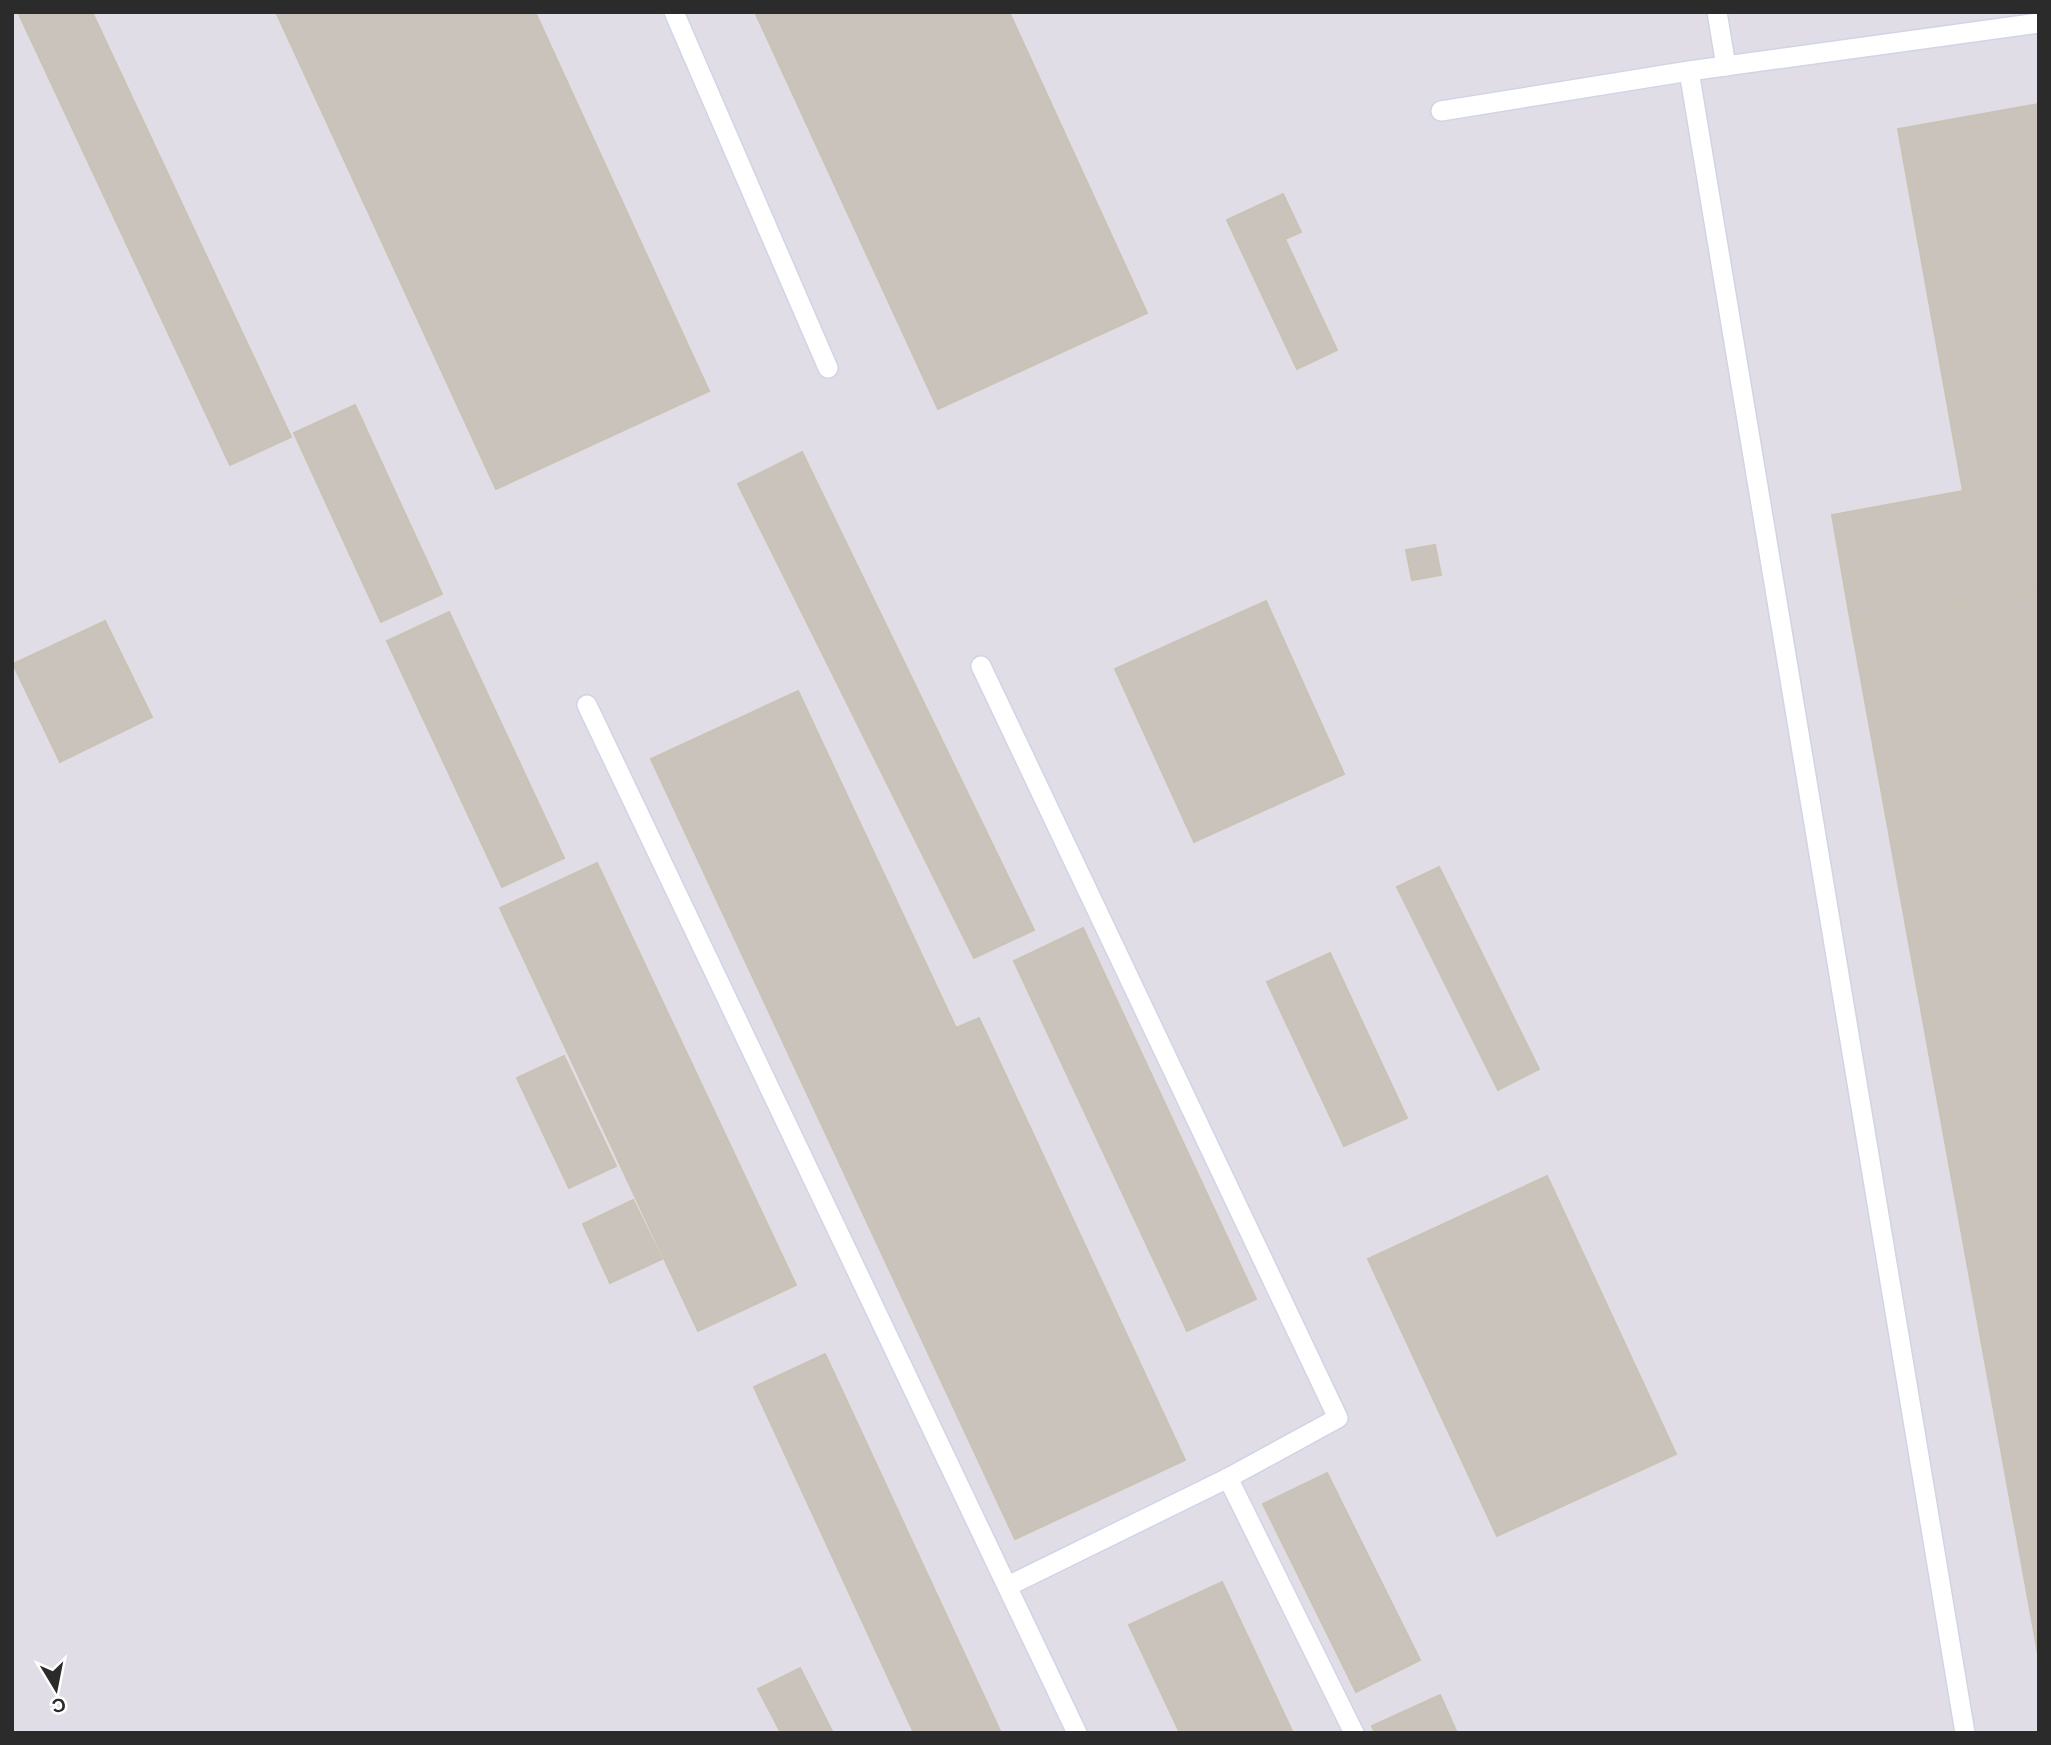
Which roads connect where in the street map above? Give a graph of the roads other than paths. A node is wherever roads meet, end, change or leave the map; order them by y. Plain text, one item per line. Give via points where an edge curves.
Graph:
1 (674, 12) edge
2 (1717, 12) edge
3 (2039, 23) edge
4 (1726, 66) junction
5 (1689, 71) junction
6 (1441, 111) dead end
7 (828, 368) dead end
8 (981, 666) dead end
9 (587, 705) dead end
10 (1228, 1478) junction
11 (1008, 1586) junction
12 (1077, 1733) edge
13 (1354, 1733) edge
14 (1965, 1733) edge

1 - 7 lane
2 - 4 lane
3 - 4 lane
4 - 5 lane
5 - 6 lane
5 - 14 lane
8 - 10 lane via 1338,1418
9 - 11 lane
10 - 11 lane
10 - 13 lane
11 - 12 lane

